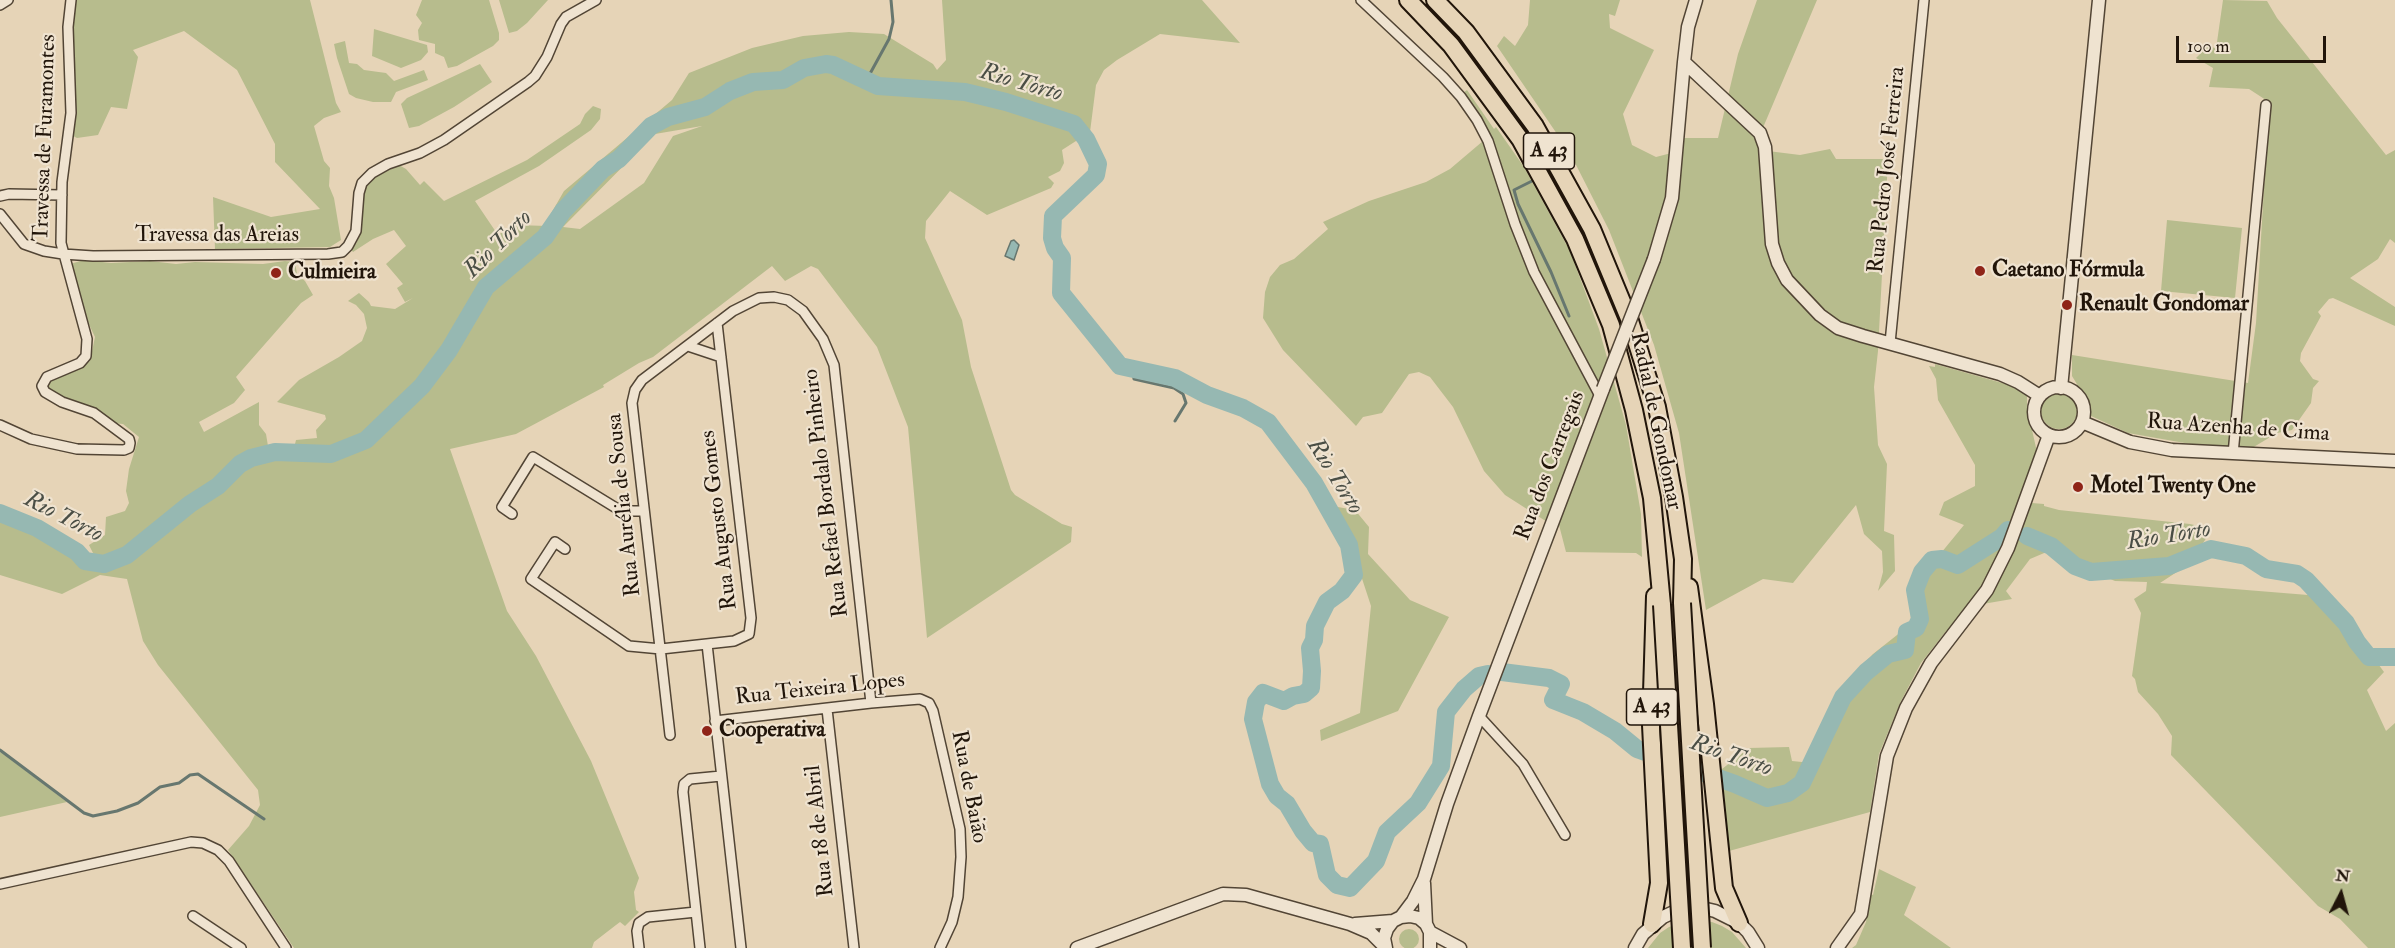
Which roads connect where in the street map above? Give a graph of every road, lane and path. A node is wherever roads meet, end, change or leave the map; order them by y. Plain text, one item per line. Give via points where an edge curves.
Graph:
1 (8, 0) edge
2 (71, 0) edge
3 (596, 0) edge
4 (1360, 0) edge
5 (1408, 0) edge
6 (1435, 0) edge
7 (1696, 0) edge
8 (1924, 0) edge
9 (2099, 0) edge
10 (0, 5) edge
11 (1684, 62) junction
12 (2266, 105) dead end
13 (62, 195) junction
14 (0, 196) edge
15 (0, 214) edge
16 (63, 254) junction
17 (717, 323) junction
18 (1890, 343) junction
19 (688, 346) junction
20 (722, 357) junction
21 (2061, 388) junction
22 (1602, 393) junction
23 (2040, 396) junction
24 (2082, 422) junction
25 (0, 425) edge
26 (2049, 435) junction
27 (2233, 454) junction
28 (2395, 461) edge
29 (644, 511) junction
30 (512, 514) dead end
31 (565, 549) dead end
32 (1687, 603) junction
33 (1659, 605) junction
34 (706, 644) junction
35 (661, 649) junction
36 (871, 703) junction
37 (929, 704) joint
38 (827, 709) junction
39 (1479, 716) junction
40 (715, 722) junction
41 (670, 735) dead end
42 (722, 776) junction
43 (1565, 835) dead end
44 (1424, 879) junction
45 (0, 884) edge
46 (696, 912) junction
47 (193, 916) dead end
48 (1397, 919) junction
49 (1739, 923) junction
50 (1350, 924) junction
51 (1652, 924) junction
52 (1428, 928) junction
53 (1386, 947) edge
54 (241, 948) edge
55 (286, 948) edge
56 (639, 948) edge
57 (700, 948) edge
58 (741, 948) edge
59 (854, 948) edge
60 (940, 948) edge
61 (1077, 948) edge
62 (1430, 948) edge
63 (1460, 948) edge
64 (1635, 948) edge
65 (1682, 948) edge
66 (1702, 948) edge
67 (1758, 948) edge
68 (1837, 948) edge

1 - 10 street
2 - 13 street, Travessa de Furamontes via 71,113
3 - 16 street, Travessa das Areias via 566,17 547,57 528,82 444,140 372,173 359,193 356,231 348,246 336,253
4 - 22 street via 1443,77 1477,120 1534,272
5 - 33 highway, Radial de Gondomar / A 43 via 1451,45 1520,139 1575,239 1611,325 1652,498
6 - 32 highway, Radial de Gondomar / A 43 via 1466,32 1535,126 1592,229 1630,321 1657,407
7 - 11 street, Rua dos Carregais
8 - 18 street, Rua Pedro José Ferreira
9 - 21 street
11 - 18 street via 1760,134 1765,147 1773,244 1787,280 1838,328
11 - 22 street, Rua dos Carregais, bridge via 1672,198 1654,258
12 - 27 street
13 - 14 street
13 - 16 street, Travessa de Furamontes
15 - 16 street, Travessa das Areias via 24,244
16 - 25 street, Travessa de Furamontes via 87,339 86,356 80,363 47,377 42,389 62,402 94,412 129,439 129,448 99,450 50,445
17 - 19 street, Rua Refael Bordalo Pinheiro
17 - 20 street, Rua Augusto Gomes
17 - 36 street, Rua Refael Bordalo Pinheiro via 759,298 788,300 816,330 834,365
18 - 23 street via 2000,374
19 - 20 street
19 - 29 street, Rua Aurélia de Sousa via 642,380 635,390 632,403
20 - 34 street, Rua Augusto Gomes via 752,618 749,634 734,641
21 - 23 street
21 - 24 street via 2080,399
22 - 39 street, Rua dos Carregais
23 - 26 street via 2034,418
24 - 26 street via 2072,434
24 - 27 street, Rua Azenha de Cima via 2130,442
26 - 68 street via 2008,548 1987,590 1931,663 1906,708 1887,756 1861,914
27 - 28 street, Rua Azenha de Cima
29 - 30 street via 621,511 533,457 502,507
29 - 35 street, Rua Aurélia de Sousa
31 - 35 street via 555,542 531,579 629,646
32 - 49 highway, A 43 via 1724,888
32 - 66 highway, Radial de Gondomar / A 43, bridge
33 - 51 highway, A 43 via 1651,725 1659,883
33 - 65 highway, Radial de Gondomar / A 43, bridge
34 - 35 street
34 - 40 street
35 - 41 street, Rua Aurélia de Sousa
36 - 37 street, Rua Teixeira Lopes via 920,699
36 - 38 street, Rua Teixeira Lopes
37 - 60 street, Rua de Baião via 960,829 958,897
38 - 40 street, Rua Teixeira Lopes
38 - 59 street, Rua 18 de Abril
39 - 43 street via 1523,764
39 - 44 street, Rua dos Carregais
40 - 42 street
42 - 46 street via 690,779 684,784
42 - 58 street
44 - 48 street, Rua dos Carregais via 1413,901
44 - 52 street, Rua dos Carregais
45 - 55 street via 191,842 203,843 229,861
46 - 56 street via 648,917 639,923
46 - 57 street
47 - 54 street
48 - 50 street
48 - 52 street via 1419,918
48 - 53 street, Rua dos Carregais via 1387,928
49 - 51 street via 1715,911 1695,908 1676,911
49 - 67 street
50 - 53 street via 1371,933
50 - 61 street via 1246,895 1222,894
51 - 64 street
52 - 62 street, Rua dos Carregais
52 - 63 street

